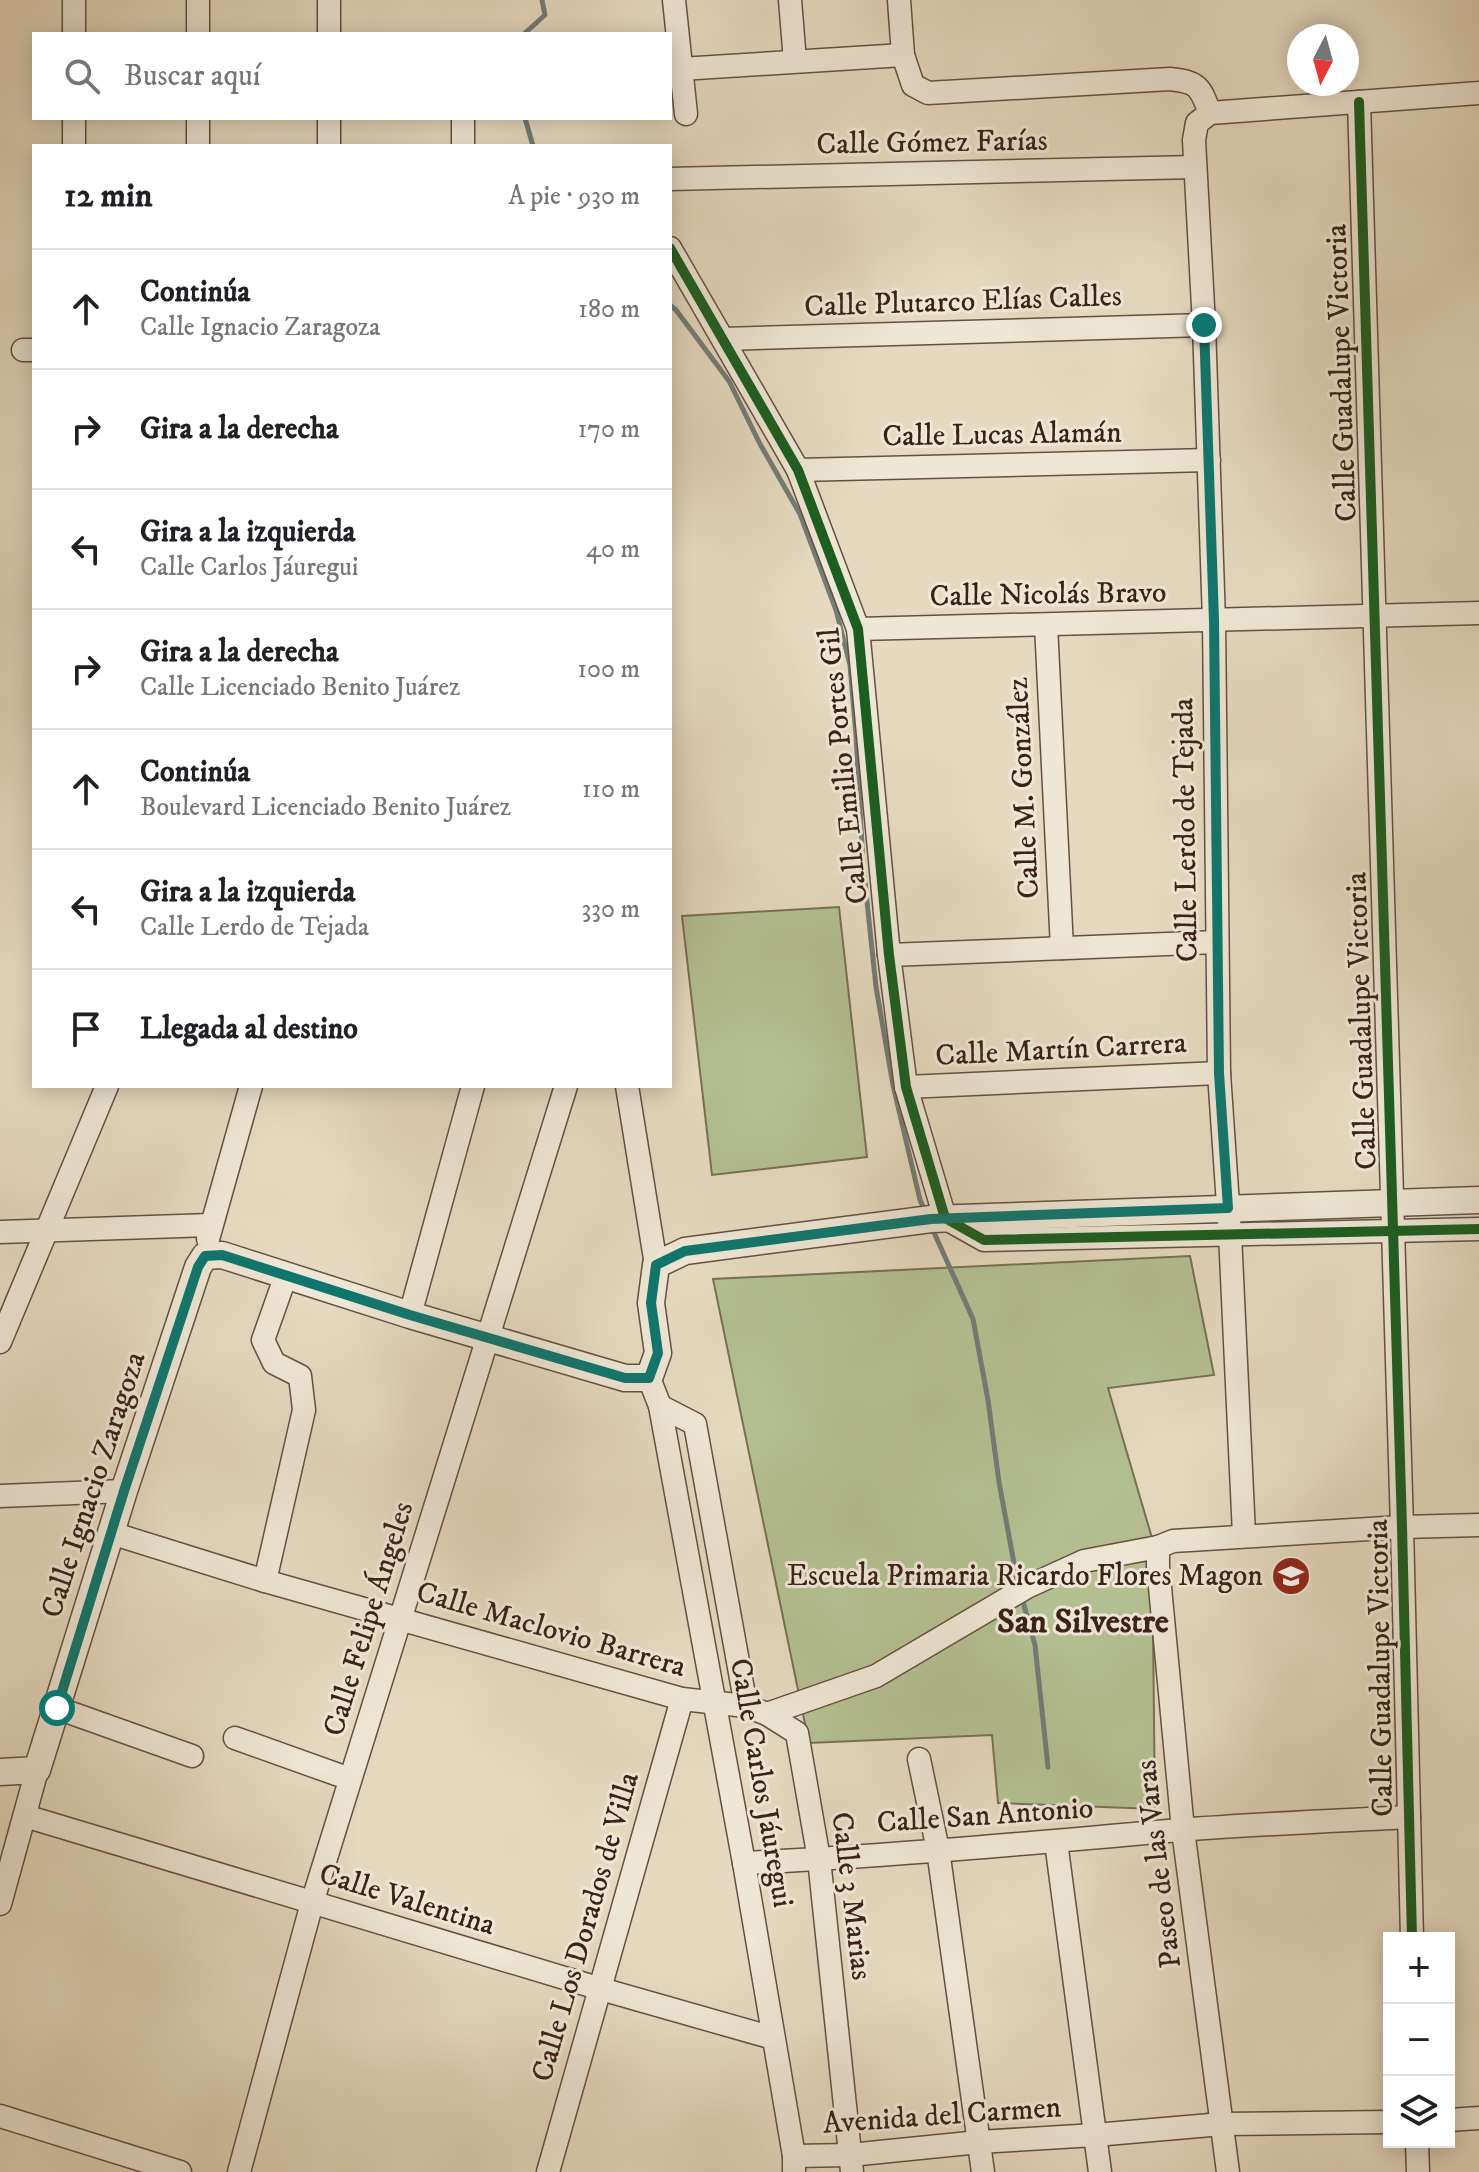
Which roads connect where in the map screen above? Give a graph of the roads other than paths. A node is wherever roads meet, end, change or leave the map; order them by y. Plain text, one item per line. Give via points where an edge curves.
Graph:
1 (74, 0) edge
2 (198, 0) edge
3 (329, 0) edge
4 (674, 0) edge
5 (790, 0) edge
6 (899, 0) edge
7 (74, 32) edge
8 (198, 32) edge
9 (329, 32) edge
10 (903, 55) junction
11 (795, 61) junction
12 (681, 69) junction
13 (1479, 93) edge
14 (1359, 102) junction
15 (686, 114) dead end
16 (1204, 118) junction
17 (74, 120) edge
18 (198, 120) edge
19 (329, 120) edge
20 (463, 120) edge
21 (74, 144) edge
22 (198, 144) edge
23 (329, 144) edge
24 (463, 144) edge
25 (1195, 167) junction
26 (672, 179) edge
27 (672, 251) edge
28 (1204, 325) junction
29 (723, 339) junction
30 (1209, 460) junction
31 (798, 470) junction
32 (1479, 613) edge
33 (1374, 616) junction
34 (1214, 621) junction
35 (1046, 625) junction
36 (858, 629) junction
37 (1217, 942) junction
38 (1062, 948) junction
39 (889, 955) junction
40 (1219, 1073) junction
41 (906, 1087) junction
42 (106, 1088) edge
43 (250, 1088) edge
44 (472, 1088) edge
45 (565, 1088) edge
46 (627, 1088) edge
47 (1479, 1200) edge
48 (1392, 1203) junction
49 (1228, 1208) junction
50 (938, 1219) junction
51 (211, 1225) junction
52 (1479, 1229) edge
53 (46, 1230) junction
54 (1393, 1231) junction
55 (0, 1232) edge
56 (1230, 1234) junction
57 (205, 1256) junction
58 (656, 1265) junction
59 (286, 1275) junction
60 (410, 1315) junction
61 (487, 1338) junction
62 (0, 1342) edge
63 (649, 1378) junction
64 (660, 1406) junction
65 (124, 1491) junction
66 (0, 1496) edge
67 (1479, 1525) edge
68 (1402, 1527) junction
69 (111, 1533) junction
70 (1244, 1535) junction
71 (1158, 1547) junction
72 (265, 1581) junction
73 (400, 1619) junction
74 (682, 1699) junction
75 (714, 1703) junction
76 (57, 1708) junction
77 (757, 1710) junction
78 (235, 1738) dead end
79 (192, 1756) dead end
80 (919, 1759) dead end
81 (37, 1770) junction
82 (0, 1772) edge
83 (350, 1779) junction
84 (25, 1816) junction
85 (1409, 1817) junction
86 (1183, 1830) junction
87 (1056, 1842) junction
88 (938, 1850) junction
89 (819, 1859) junction
90 (744, 1863) junction
91 (312, 1903) junction
92 (0, 1904) edge
93 (1412, 1932) edge
94 (601, 1989) junction
95 (773, 2038) junction
96 (0, 2116) edge
97 (1479, 2118) edge
98 (1455, 2120) edge
99 (1383, 2122) edge
100 (1222, 2124) junction
101 (1095, 2135) junction
102 (979, 2142) junction
103 (1417, 2148) edge
104 (851, 2163) edge
105 (794, 2164) edge
106 (180, 2172) edge
107 (239, 2172) edge
108 (548, 2172) edge
109 (983, 2172) edge
110 (1100, 2172) edge
111 (1228, 2172) edge
112 (1418, 2172) edge

1 - 7 street
2 - 8 street
3 - 9 street
4 - 12 street
5 - 11 street
6 - 10 street
10 - 11 street
10 - 16 street via 913,85 928,93 1189,81 1200,88
11 - 12 street
12 - 15 street
13 - 14 street
14 - 16 street
14 - 33 street, Calle Guadalupe Victoria
16 - 25 street, Calle Lerdo de Tejada via 1194,140
17 - 21 street
18 - 22 street
19 - 23 street
20 - 24 street
25 - 26 street, Calle Gómez Farías
25 - 28 street, Calle Lerdo de Tejada
27 - 29 street, Calle Emilio Portes Gil
28 - 29 street, Calle Plutarco Elías Calles
28 - 30 street, Calle Lerdo de Tejada
29 - 31 street, Calle Emilio Portes Gil
30 - 31 street, Calle Lucas Alamán
30 - 34 street, Calle Lerdo de Tejada
31 - 36 street, Calle Emilio Portes Gil
32 - 33 street, Calle Nicolás Bravo
33 - 34 street, Calle Nicolás Bravo
33 - 48 street, Calle Guadalupe Victoria
34 - 35 street, Calle Nicolás Bravo
34 - 37 street, Calle Lerdo de Tejada
35 - 36 street, Calle Nicolás Bravo
35 - 38 street, Calle M. González
36 - 39 street, Calle Emilio Portes Gil
37 - 38 street
37 - 40 street, Calle Lerdo de Tejada
38 - 39 street
39 - 41 street, Calle Emilio Portes Gil
40 - 41 street, Calle Martín Carrera
40 - 49 street, Calle Lerdo de Tejada
41 - 50 street, Calle Emilio Portes Gil
42 - 53 street
43 - 51 street, Calle Ignacio Zaragoza
44 - 60 street
45 - 61 street, Calle Felipe Ángeles
46 - 58 street
47 - 48 street
48 - 49 street
48 - 54 street, Calle Guadalupe Victoria
49 - 50 street
49 - 56 street, Calle Lerdo de Tejada
50 - 56 street via 984,1240
50 - 58 street via 685,1251
51 - 53 street
51 - 57 street, Calle Ignacio Zaragoza
52 - 54 street
53 - 55 street
53 - 62 street
54 - 56 street
54 - 68 street, Calle Guadalupe Victoria
56 - 70 street, Calle Lerdo de Tejada
57 - 59 street via 222,1255
57 - 65 street, Calle Ignacio Zaragoza
58 - 63 street via 651,1303 658,1353
59 - 60 street
59 - 72 street via 263,1340 274,1363 300,1376 304,1410
60 - 61 street
61 - 63 street via 625,1378
61 - 73 street, Calle Felipe Ángeles
63 - 64 street, Calle Carlos Jáuregui
64 - 75 street, Calle Carlos Jáuregui
64 - 77 street, Calle Carlos Jáuregui via 695,1424
65 - 66 street
65 - 69 street, Calle Ignacio Zaragoza
67 - 68 street
68 - 70 street
68 - 85 street, Calle Guadalupe Victoria
69 - 72 street, Calle Maclovio Barrera
69 - 76 street, Calle Ignacio Zaragoza
70 - 71 street
71 - 77 street via 1084,1561 1027,1587 876,1676
71 - 86 street, Paseo de las Varas
72 - 73 street, Calle Maclovio Barrera
73 - 74 street, Calle Maclovio Barrera
73 - 83 street, Calle Felipe Ángeles
74 - 75 street, Calle Maclovio Barrera
74 - 94 street, Calle Los Dorados de Villa
75 - 77 street, Calle Maclovio Barrera
75 - 90 street, Calle Carlos Jáuregui
76 - 79 street
76 - 81 street, Calle Ignacio Zaragoza
77 - 89 street, Calle 3 Marias via 797,1733
78 - 83 street
80 - 88 street
81 - 82 street
81 - 84 street, Calle Ignacio Zaragoza
83 - 91 street, Calle Felipe Ángeles
84 - 91 street, Calle Valentina
84 - 92 street, Calle Ignacio Zaragoza
85 - 86 street, Calle San Antonio
85 - 93 street, Calle Guadalupe Victoria
86 - 87 street, Calle San Antonio
86 - 100 street, Paseo de las Varas
87 - 88 street, Calle San Antonio
87 - 101 street
88 - 89 street, Calle San Antonio
88 - 102 street
89 - 90 street, Calle San Antonio
89 - 104 street, Calle 3 Marias
90 - 95 street, Calle Carlos Jáuregui
91 - 94 street, Calle Valentina
91 - 107 street, Calle Felipe Ángeles
94 - 95 street, Calle Valentina
94 - 108 street, Calle Los Dorados de Villa
95 - 105 street, Calle Carlos Jáuregui
96 - 106 street
97 - 98 street
99 - 100 street, Avenida del Carmen
100 - 101 street, Avenida del Carmen
100 - 111 street, Paseo de las Varas
101 - 102 street, Avenida del Carmen
101 - 110 street
102 - 104 street, Avenida del Carmen
102 - 109 street
103 - 112 street
104 - 105 street, Avenida del Carmen

